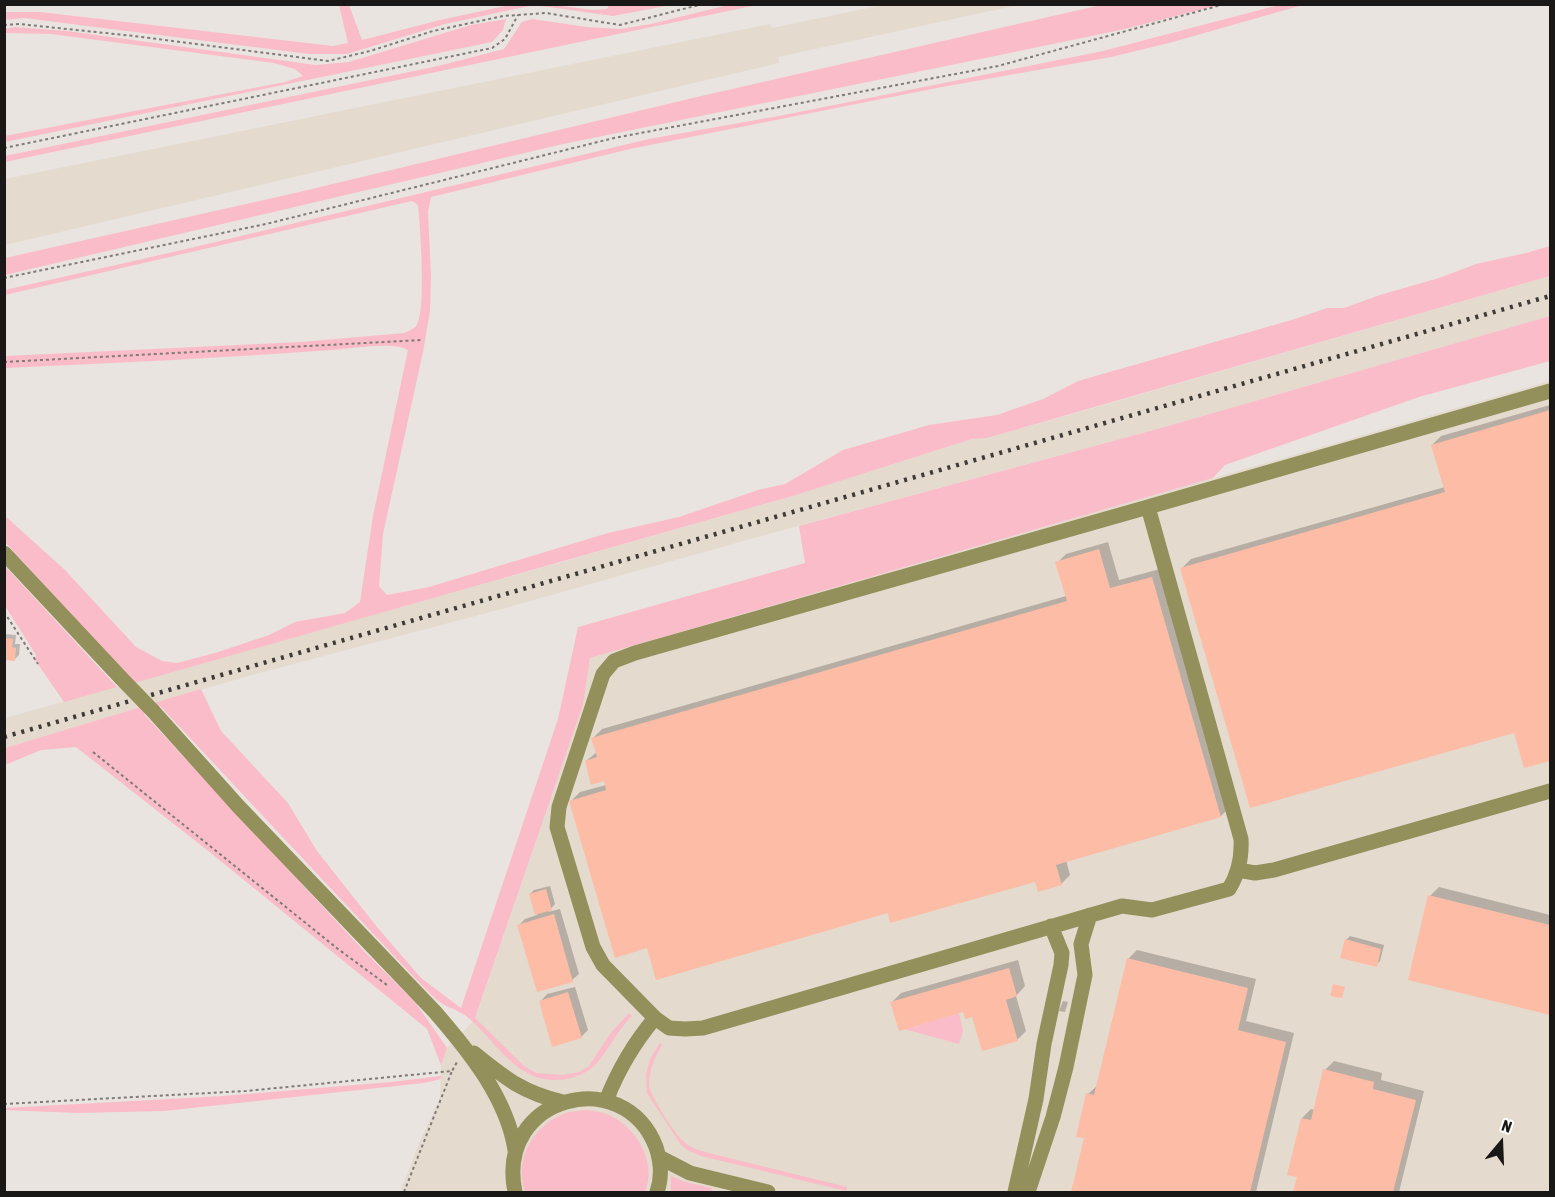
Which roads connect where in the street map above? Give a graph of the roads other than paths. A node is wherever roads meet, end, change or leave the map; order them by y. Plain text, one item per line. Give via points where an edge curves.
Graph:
1 (1551, 391) edge
2 (1148, 507) junction
3 (4, 553) edge
4 (1551, 790) edge
5 (1238, 870) junction
6 (1090, 915) junction
7 (1051, 927) junction
8 (655, 1018) junction
9 (465, 1046) junction
10 (606, 1101) junction
11 (563, 1102) junction
12 (515, 1150) junction
13 (659, 1156) junction
14 (515, 1192) edge
15 (657, 1192) edge
16 (768, 1192) edge
17 (1015, 1192) edge
18 (1028, 1192) edge

1 - 2 street
2 - 5 street via 1241,839
2 - 8 street via 614,662 603,674 588,715 559,807 557,827 593,947 603,966
3 - 9 street, bridge
4 - 5 street via 1274,870
5 - 6 street via 1229,889 1152,910 1122,906
6 - 7 street
6 - 18 street via 1081,944 1085,975 1066,1067
7 - 8 street via 703,1028 669,1028
7 - 17 street via 1062,953 1061,965
8 - 10 street via 616,1075
9 - 11 street via 515,1085
9 - 12 street via 502,1107 512,1129
10 - 11 street
10 - 13 street via 640,1122
11 - 12 street via 542,1113 526,1129
12 - 14 street via 511,1175
13 - 15 street
13 - 16 street via 690,1173

